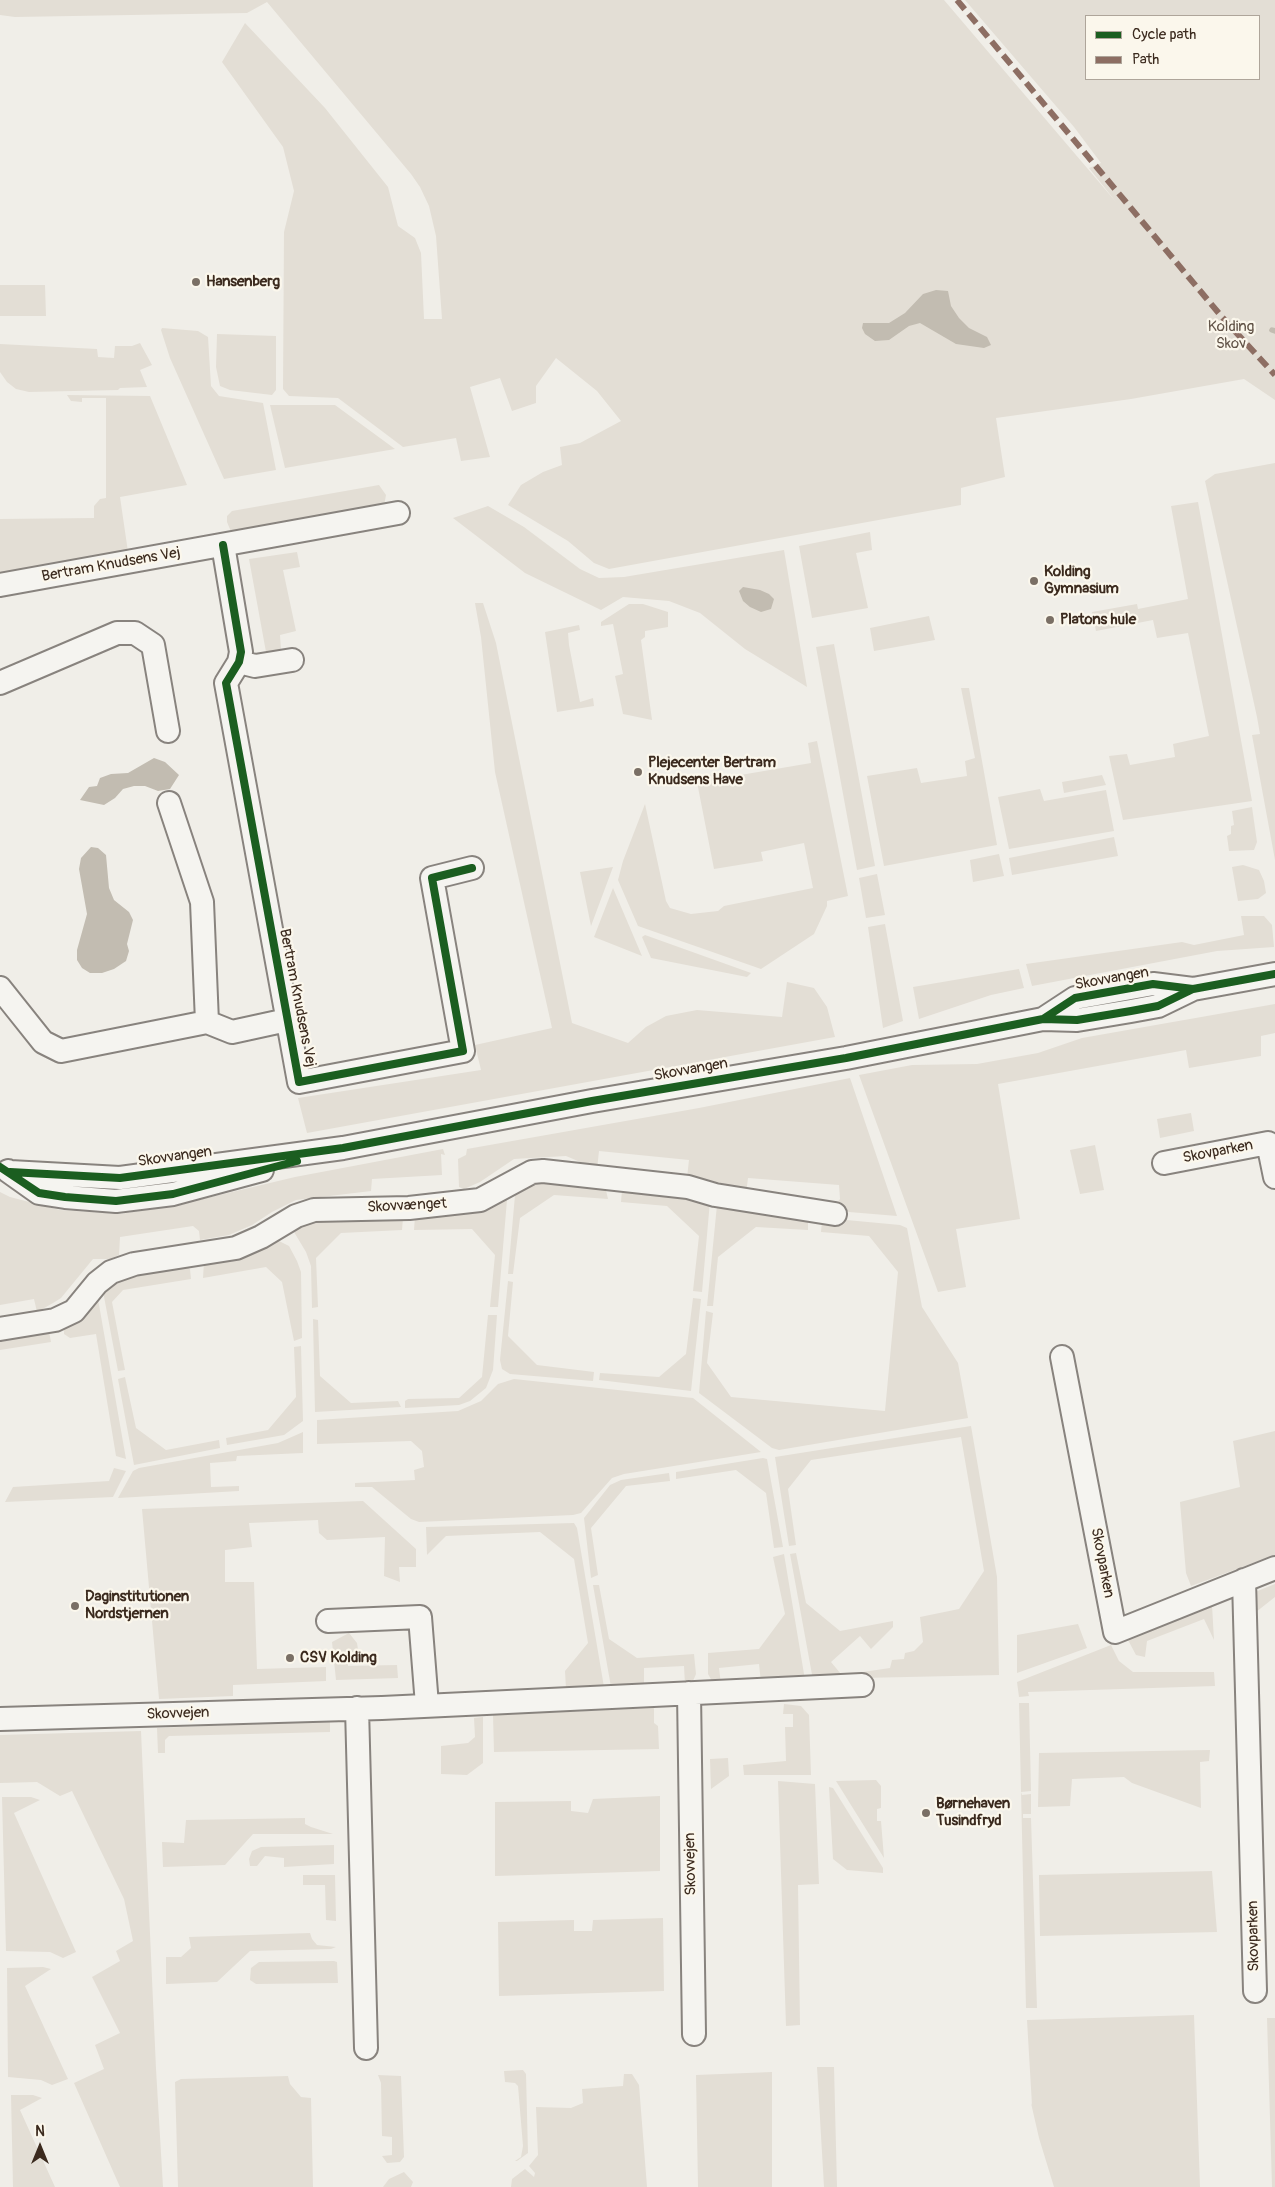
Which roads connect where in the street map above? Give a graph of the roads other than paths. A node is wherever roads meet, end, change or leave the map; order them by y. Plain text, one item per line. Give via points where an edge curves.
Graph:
1 (398, 513) dead end
2 (222, 545) junction
3 (0, 585) edge
4 (292, 660) dead end
5 (240, 662) junction
6 (0, 683) edge
7 (168, 731) dead end
8 (169, 803) dead end
9 (472, 868) dead end
10 (1275, 974) edge
11 (0, 988) edge
12 (288, 1020) junction
13 (207, 1022) junction
14 (1164, 1163) dead end
15 (5, 1170) edge
16 (1275, 1177) edge
17 (835, 1214) dead end
18 (0, 1329) edge
19 (1062, 1357) dead end
20 (1275, 1568) edge
21 (1244, 1580) junction
22 (328, 1621) dead end
23 (862, 1685) dead end
24 (689, 1693) junction
25 (427, 1706) junction
26 (357, 1708) junction
27 (0, 1719) edge
28 (1256, 1991) dead end
29 (694, 2034) dead end
30 (366, 2048) dead end

1 - 2 street, Bertram Knudsens Vej
2 - 3 street, Bertram Knudsens Vej
2 - 5 street via 241,652
4 - 5 street via 255,666
5 - 12 street, Bertram Knudsens Vej via 226,683
6 - 7 street via 117,633 136,633 153,645
8 - 13 street via 202,902
9 - 12 street, Bertram Knudsens Vej via 432,878 463,1051 300,1082
10 - 15 street, Skovvangen via 1192,989 1158,1006 1131,1012 1077,1020 1043,1019 343,1148 120,1178
11 - 13 street via 43,1042 61,1051
12 - 13 street, Bertram Knudsens Vej via 232,1032
14 - 16 street, Skovparken via 1268,1143
17 - 18 street, Skovvænget via 715,1195 688,1187 532,1172 480,1200 409,1208 314,1210 236,1248 134,1264 111,1272 74,1311 55,1320
19 - 21 street, Skovparken via 1115,1632
20 - 21 street, Skovparken
21 - 28 street, Skovparken
22 - 25 street via 420,1618
23 - 24 street, Skovvejen
24 - 25 street, Skovvejen
24 - 29 street, Skovvejen
25 - 26 street, Skovvejen
26 - 27 street, Skovvejen
26 - 30 street

